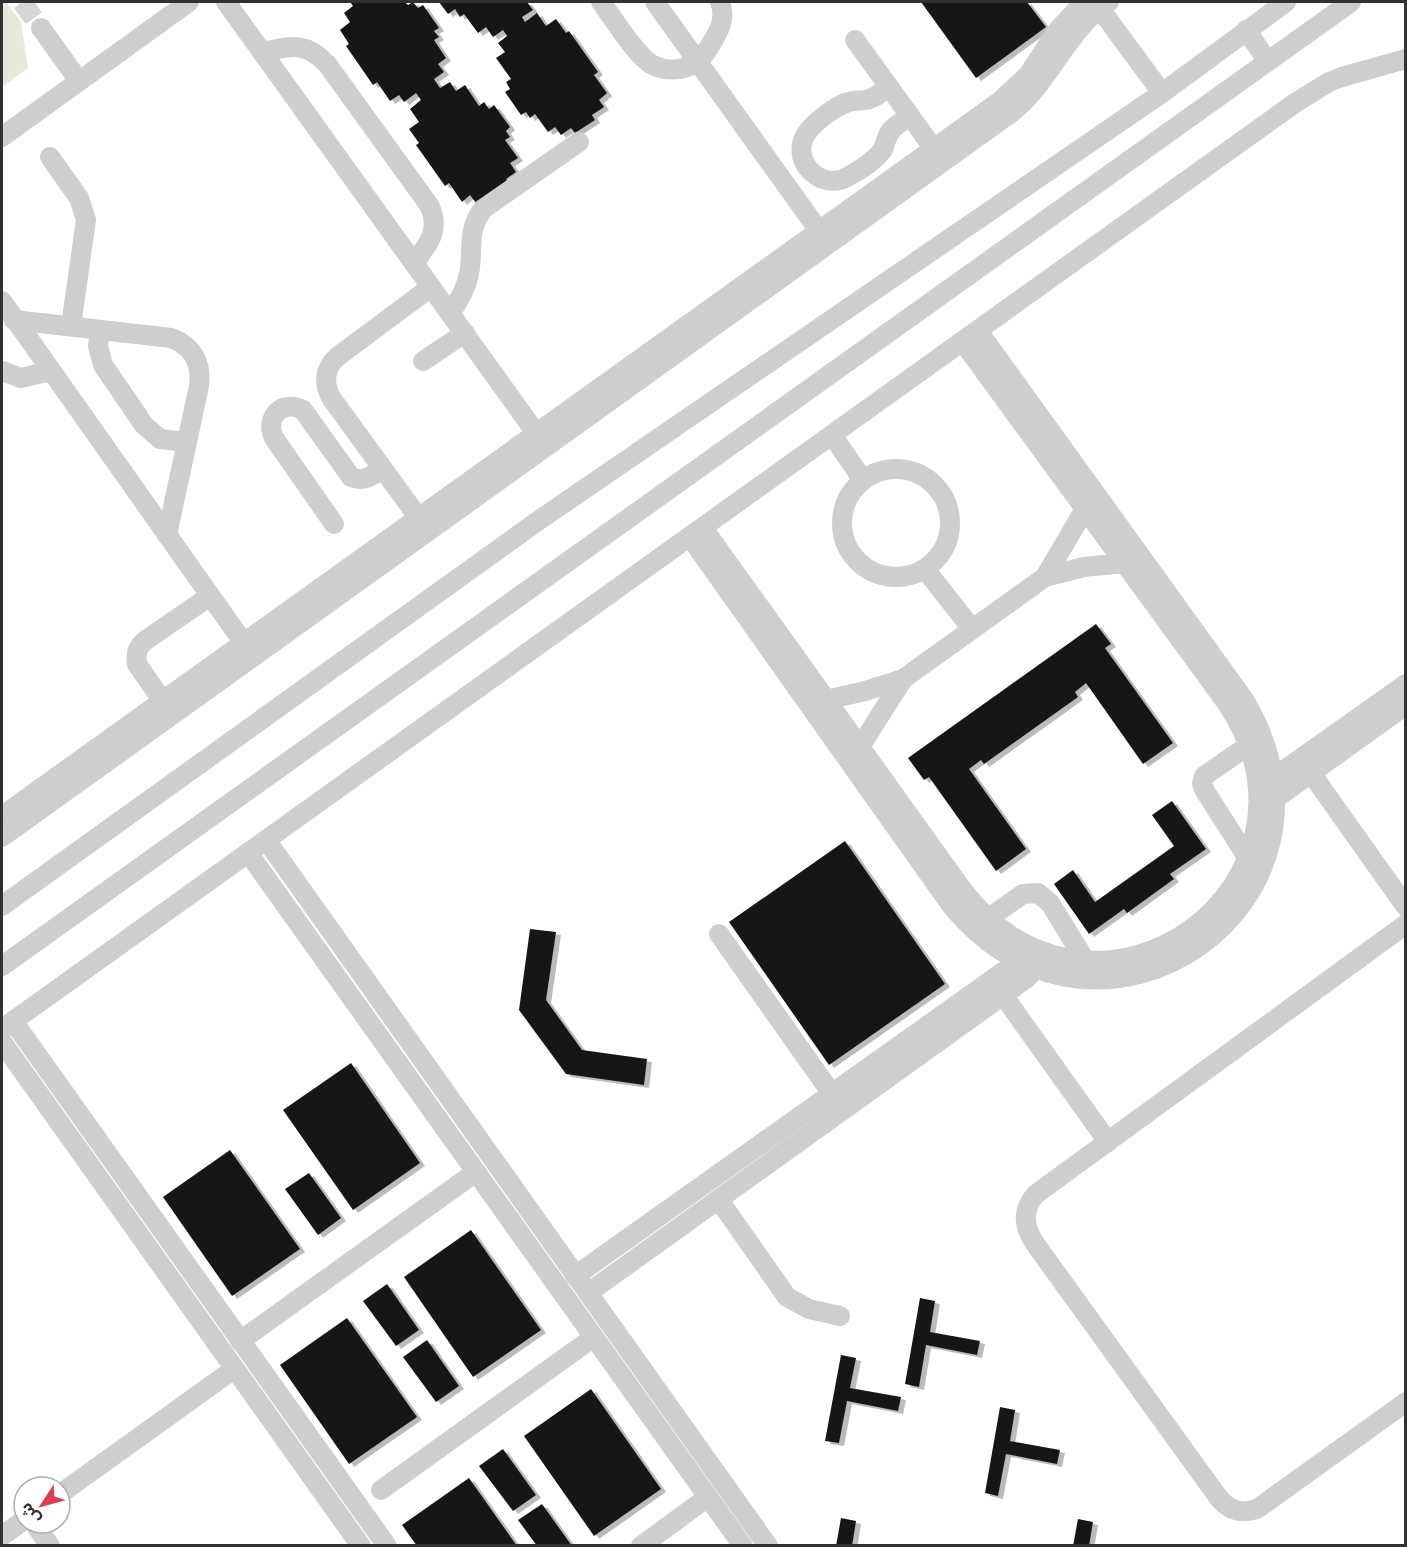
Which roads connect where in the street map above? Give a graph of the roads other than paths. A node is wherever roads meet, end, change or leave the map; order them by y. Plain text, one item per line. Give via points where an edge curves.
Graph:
1 (189, 2) edge
2 (226, 2) edge
3 (601, 2) edge
4 (655, 2) edge
5 (720, 2) edge
6 (1286, 2) edge
7 (1351, 2) edge
8 (1097, 3) edge
9 (41, 27) tunnel mouth
10 (1246, 30) junction
11 (855, 40) dead end
12 (262, 52) junction
13 (1406, 59) edge
14 (1267, 60) junction
15 (699, 62) junction
16 (79, 81) junction
17 (889, 87) junction
18 (1162, 93) junction
19 (910, 116) junction
20 (2, 137) edge
21 (579, 142) dead end
22 (934, 149) junction
23 (50, 157) dead end
24 (819, 231) junction
25 (414, 263) junction
26 (431, 287) junction
27 (2, 301) edge
28 (450, 314) junction
29 (14, 320) junction
30 (71, 326) junction
31 (100, 330) junction
32 (465, 333) junction
33 (970, 337) junction
34 (423, 362) dead end
35 (2, 371) edge
36 (51, 371) junction
37 (536, 433) junction
38 (832, 435) junction
39 (187, 442) junction
40 (383, 469) junction
41 (863, 480) junction
42 (1085, 509) junction
43 (418, 517) junction
44 (334, 524) dead end
45 (697, 533) junction
46 (167, 535) junction
47 (1125, 563) junction
48 (925, 569) junction
49 (1045, 577) junction
50 (210, 596) junction
51 (972, 629) junction
52 (243, 642) junction
53 (903, 679) junction
54 (1406, 684) edge
55 (162, 700) junction
56 (826, 700) junction
57 (1406, 705) edge
58 (1249, 746) junction
59 (860, 747) junction
60 (1311, 773) junction
61 (1266, 791) junction
62 (2, 816) edge
63 (2, 837) edge
64 (267, 841) junction
65 (249, 854) junction
66 (1247, 857) junction
67 (2, 906) edge
68 (1406, 907) edge
69 (987, 919) junction
70 (1406, 924) edge
71 (719, 934) dead end
72 (1039, 957) junction
73 (1085, 960) junction
74 (1018, 961) junction
75 (2, 966) edge
76 (1004, 995) junction
77 (7, 1025) edge
78 (2, 1042) edge
79 (832, 1094) junction
80 (1108, 1142) junction
81 (476, 1172) junction
82 (719, 1200) junction
83 (611, 1250) junction
84 (624, 1268) junction
85 (575, 1276) junction
86 (588, 1293) junction
87 (840, 1316) dead end
88 (594, 1337) junction
89 (240, 1341) junction
90 (234, 1369) junction
91 (1406, 1402) edge
92 (72, 1485) edge
93 (381, 1490) dead end
94 (708, 1497) junction
95 (361, 1545) edge
96 (387, 1545) edge
97 (640, 1545) edge
98 (743, 1545) edge
99 (768, 1545) edge

1 - 16 street
2 - 12 street
3 - 15 street via 651,64 671,69
4 - 15 street
5 - 15 street via 721,28
6 - 10 street
7 - 14 street
8 - 18 street
8 - 22 street via 1068,18 1015,88
8 - 63 street via 1038,88 1011,113
9 - 16 street
10 - 14 street
10 - 18 street
11 - 17 street
12 - 25 street
12 - 25 street via 297,46 317,54 422,195 432,211 434,232
13 - 33 street via 1342,77 1311,92
14 - 75 street
15 - 24 street
16 - 20 street
17 - 19 street
17 - 19 street via 871,98 845,103 809,130 801,150 809,171 829,181 850,176 877,156 892,129
18 - 67 street via 535,523
19 - 22 street
21 - 28 street via 483,209 471,233 466,284
22 - 24 street
23 - 30 street via 79,198 86,220
24 - 37 street
25 - 26 street
26 - 28 street
26 - 40 street via 337,357 326,374 329,393
27 - 29 street
28 - 32 street
29 - 30 street
29 - 36 street
30 - 31 street
31 - 39 street via 103,365 149,431 167,441
31 - 39 street via 171,338 193,352 201,377
32 - 34 street
32 - 37 street
33 - 38 street
33 - 42 street
33 - 61 street via 1243,698 1269,751
35 - 36 street via 21,378
36 - 46 street
37 - 43 street
38 - 41 street
38 - 45 street
39 - 46 street
40 - 43 street
40 - 44 street via 361,480 351,477 303,410 291,406 275,413 270,422 274,438
41 - 48 street via 849,496 842,517 848,549 862,566 882,575 904,576
41 - 48 street via 883,470 904,470 925,478 940,492 948,512 949,534 940,554
42 - 47 street
42 - 49 street
43 - 52 street
45 - 56 street
45 - 64 street
45 - 74 street via 951,905 975,932
46 - 50 street
47 - 49 street via 1084,567
47 - 58 street via 1231,709
48 - 51 street
49 - 51 street
50 - 52 street
50 - 55 street via 138,648 137,664
51 - 53 street
52 - 55 street
53 - 56 street
53 - 59 street
54 - 61 street
55 - 62 street
56 - 59 street
57 - 60 street
58 - 61 street
58 - 66 street via 1204,776 1202,784
59 - 69 street
60 - 61 street
60 - 68 street
61 - 66 street
61 - 72 street via 1273,829 1255,885 1233,917 1205,944 1153,971 1095,980 1076,978
64 - 65 street
64 - 85 street
65 - 77 street
65 - 81 street
66 - 73 street via 1228,892 1190,931 1140,955
69 - 72 street
69 - 73 street via 1023,894 1038,893 1050,903
70 - 80 street
71 - 79 street
72 - 73 street
72 - 74 street
72 - 76 street
74 - 79 street
76 - 80 street
76 - 82 street
77 - 89 street
78 - 90 street
79 - 83 street
80 - 91 street via 1036,1194 1026,1213 1026,1227 1223,1503 1235,1511 1257,1509
81 - 88 street
81 - 89 street
82 - 84 street
82 - 87 street via 787,1297 809,1309
83 - 84 street
83 - 85 street
84 - 86 street
85 - 86 street
86 - 99 street
88 - 93 street
88 - 94 street
89 - 96 street
90 - 92 street
90 - 95 street
94 - 97 street
94 - 98 street

